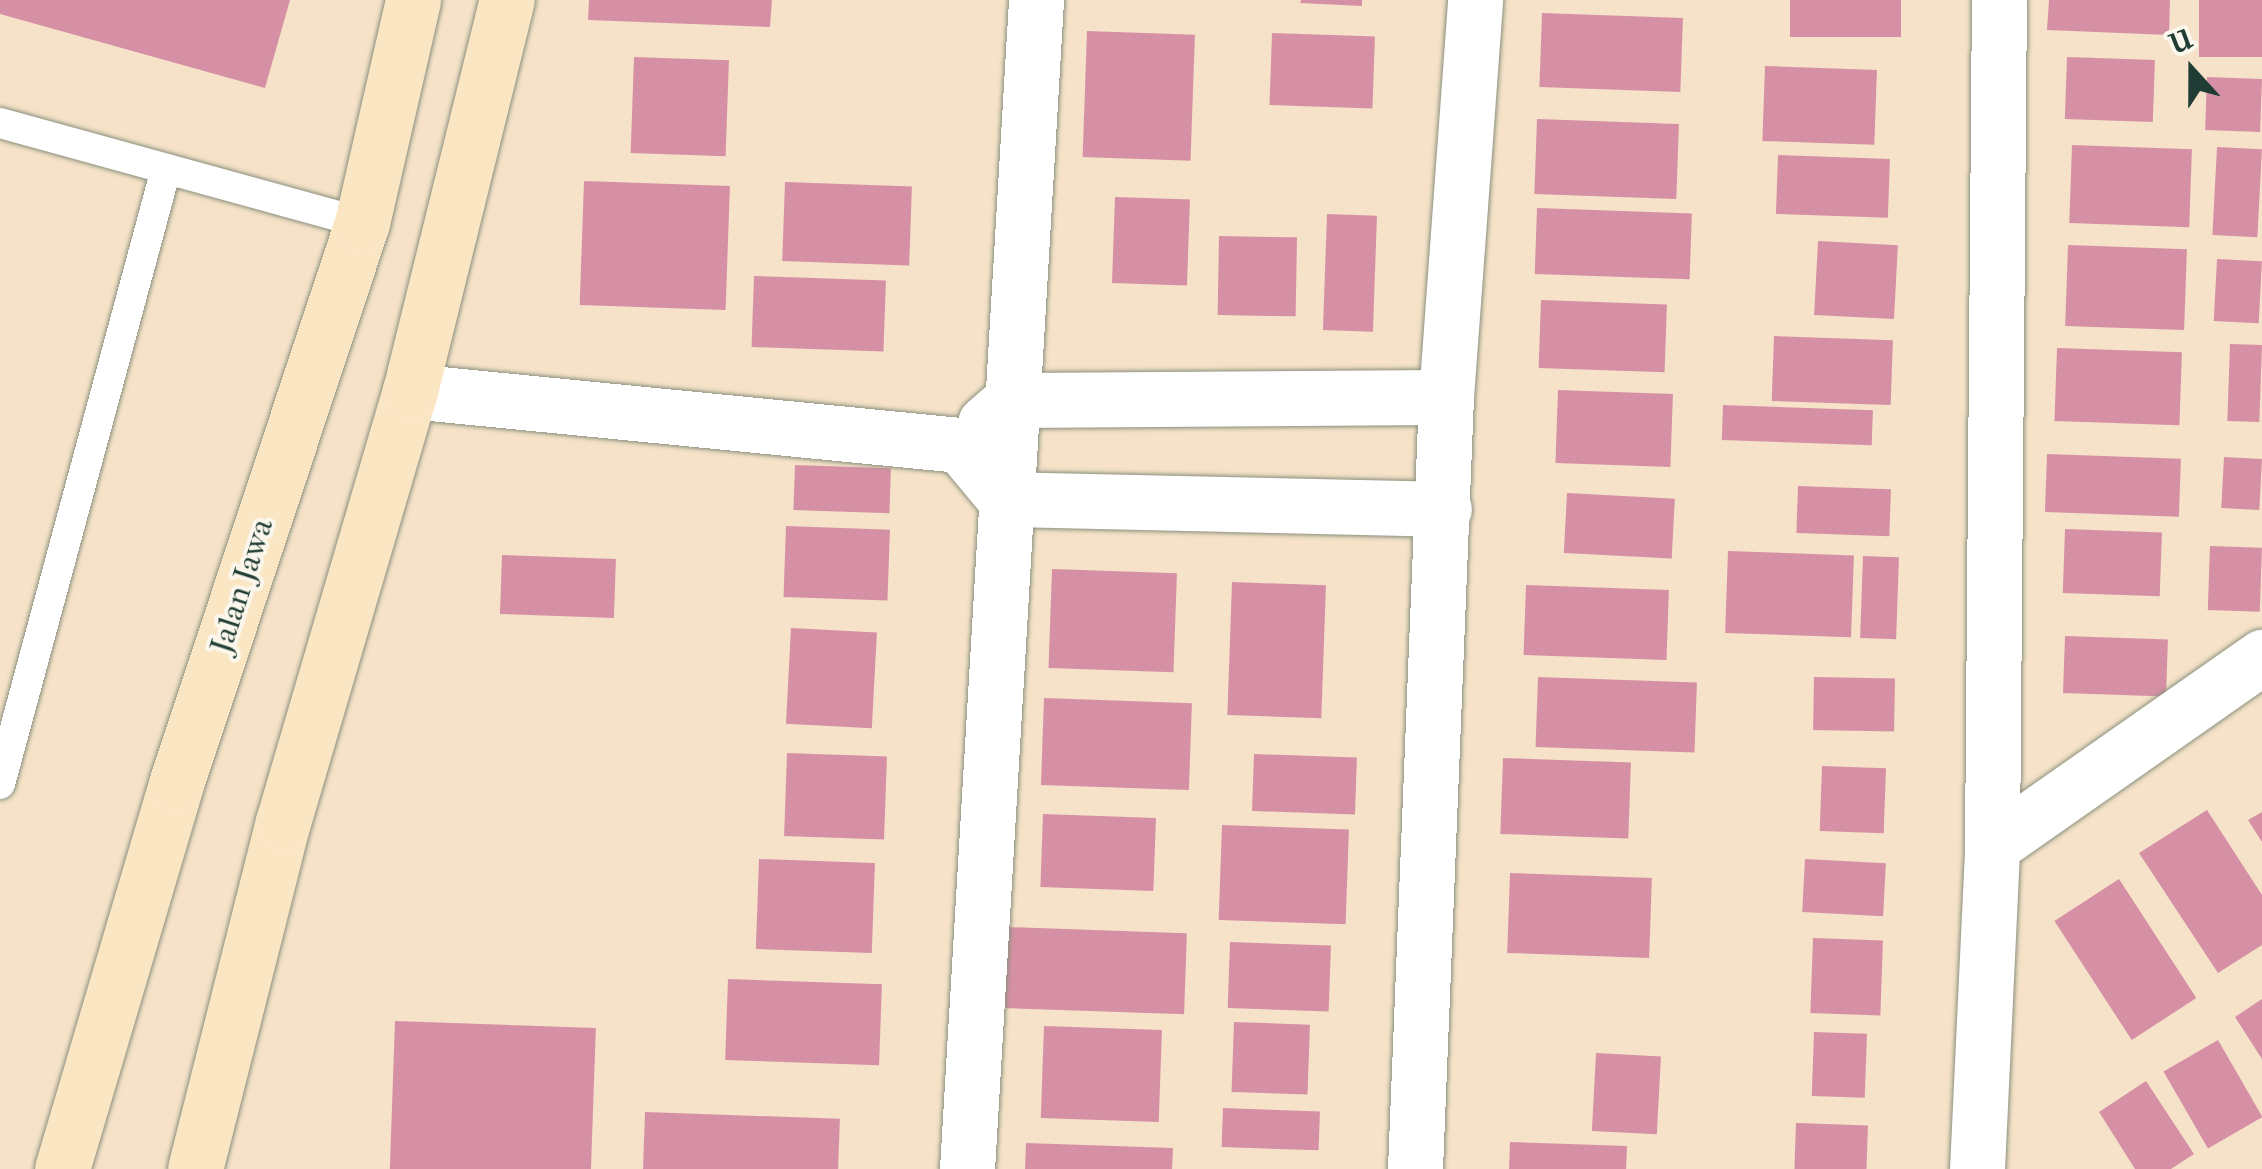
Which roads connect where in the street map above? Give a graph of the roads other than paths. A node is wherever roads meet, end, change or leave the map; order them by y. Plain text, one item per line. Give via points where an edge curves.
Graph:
1 (413, 0) edge
2 (507, 0) edge
3 (1036, 0) edge
4 (1475, 0) edge
5 (1999, 0) edge
6 (0, 123) edge
7 (166, 169) junction
8 (362, 223) junction
9 (410, 391) junction
10 (1446, 397) junction
11 (1011, 400) junction
12 (960, 445) junction
13 (1005, 499) junction
14 (1444, 508) junction
15 (2262, 657) edge
16 (0, 784) edge
17 (1992, 846) junction
18 (62, 1169) edge
19 (195, 1169) edge
20 (966, 1169) edge
21 (1415, 1169) edge
22 (1977, 1169) edge

1 - 8 main road, Jalan Jawa
2 - 9 main road
3 - 11 street
4 - 10 street
5 - 17 street
6 - 7 lane
7 - 8 lane
7 - 16 lane
8 - 18 main road, Jalan Jawa via 176,784
9 - 12 street
9 - 19 main road via 283,822
10 - 11 street
10 - 14 street
11 - 12 street
11 - 13 street
12 - 13 street
13 - 14 street
13 - 20 street
14 - 21 street
15 - 17 street
17 - 22 street

